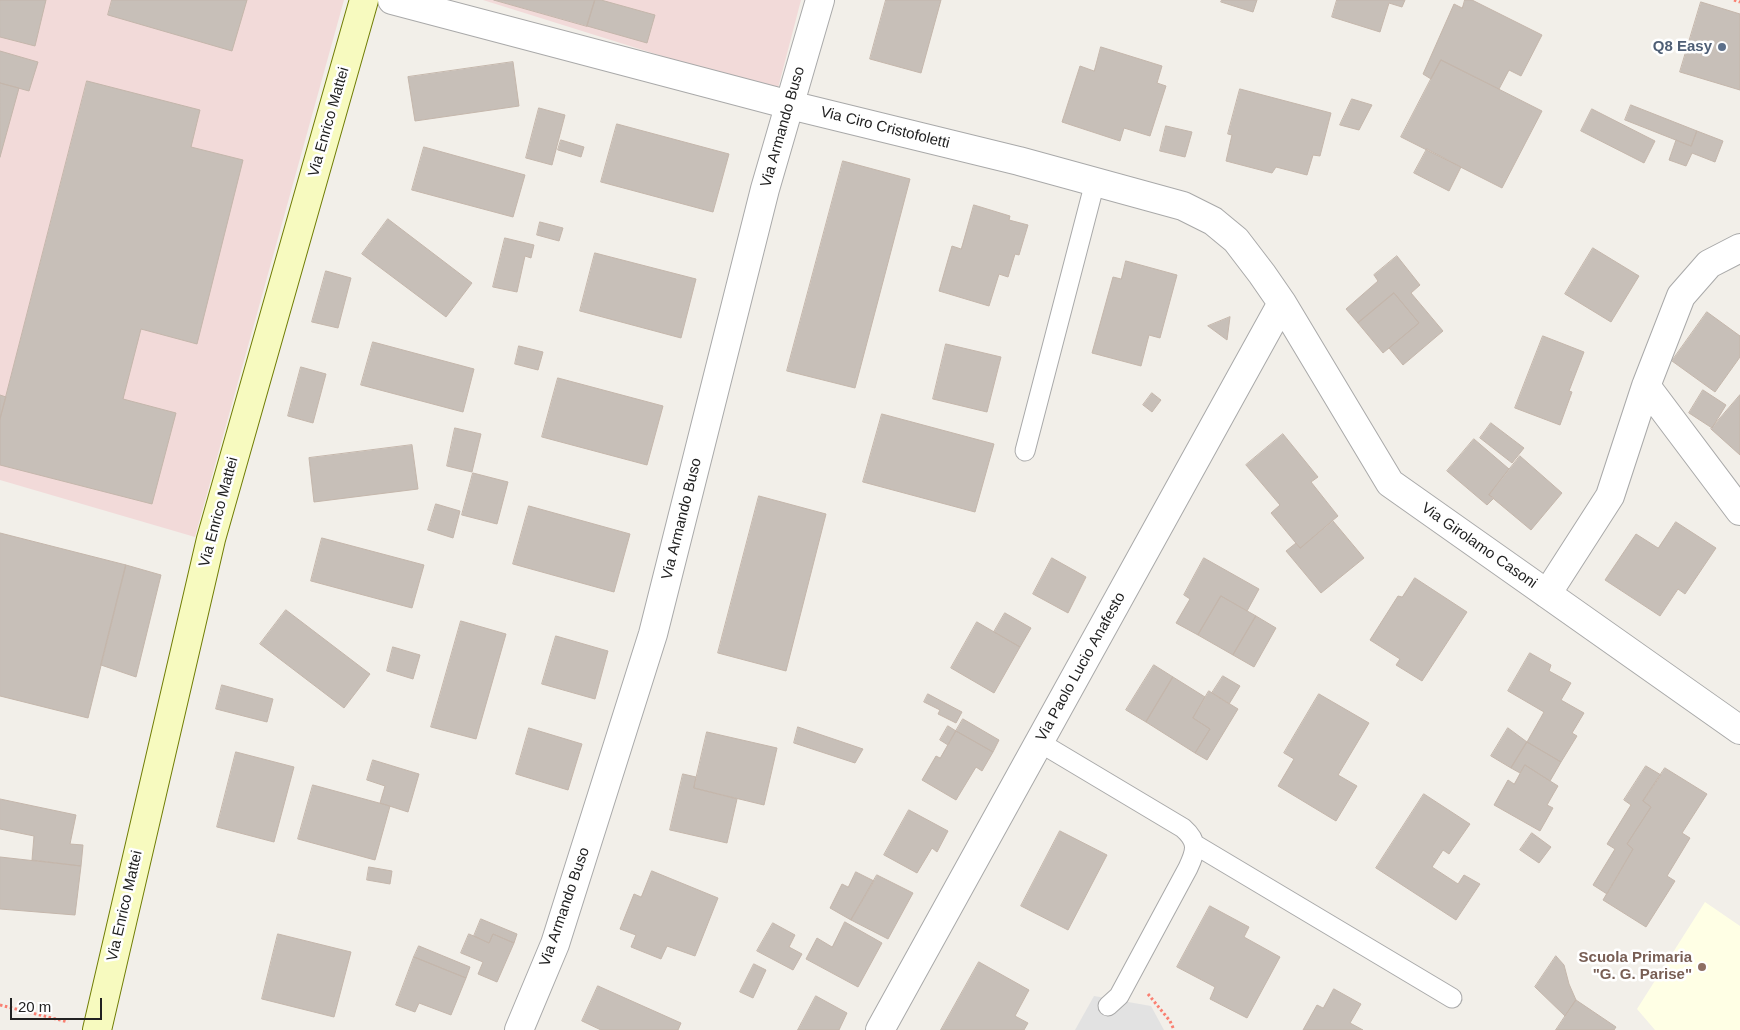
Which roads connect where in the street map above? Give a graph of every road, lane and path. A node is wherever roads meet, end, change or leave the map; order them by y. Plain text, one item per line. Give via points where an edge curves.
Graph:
1 (364, 0) edge
2 (392, 0) edge
3 (820, 0) edge
4 (1734, 0) edge
5 (1740, 2) edge
6 (790, 105) junction
7 (1095, 182) junction
8 (1740, 248) edge
9 (1282, 303) junction
10 (1646, 386) junction
11 (1025, 451) dead end
12 (1740, 511) edge
13 (1546, 594) junction
14 (1740, 730) edge
15 (1039, 742) junction
16 (1194, 844) junction
17 (1127, 981) junction
18 (1452, 998) dead end
19 (0, 1005) edge
20 (1108, 1006) dead end
21 (97, 1030) edge
22 (519, 1030) edge
23 (880, 1030) edge
24 (1174, 1030) edge

1 - 21 street, Via Enrico Mattei via 211,539
2 - 6 street, Via Ciro Cristofoletti
3 - 6 street, Via Armando Buso
4 - 5 path
6 - 7 street, Via Ciro Cristofoletti
6 - 22 street, Via Armando Buso via 765,189 653,634 555,944
7 - 9 street, Via Ciro Cristofoletti via 1183,206 1213,221 1236,240
7 - 11 lane
8 - 10 street via 1709,264 1681,296
9 - 13 street, Via Girolamo Casoni via 1390,483
9 - 15 street, Via Paolo Lucio Anafesto
10 - 12 street
10 - 13 street via 1610,496
13 - 14 street, Via Girolamo Casoni
15 - 16 lane via 1183,828 1191,835
15 - 23 street, Via Paolo Lucio Anafesto
16 - 17 lane via 1188,868
16 - 18 lane
17 - 20 lane via 1119,996
17 - 24 path via 1148,993
19 - 21 path

